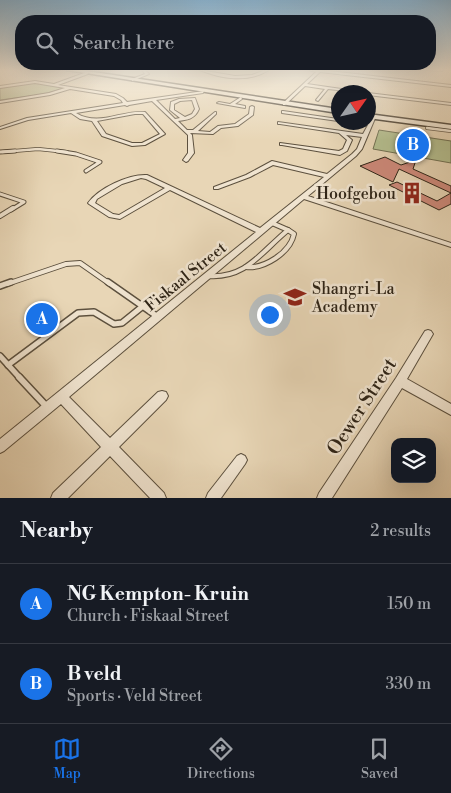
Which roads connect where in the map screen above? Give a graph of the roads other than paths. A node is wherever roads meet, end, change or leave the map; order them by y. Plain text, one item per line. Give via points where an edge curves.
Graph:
1 (53, 93) edge
2 (102, 93) edge
3 (196, 93) edge
4 (211, 93) edge
5 (295, 93) edge
6 (323, 93) edge
7 (376, 95) edge
8 (241, 98) junction
9 (318, 100) dead end
10 (154, 101) junction
11 (0, 102) edge
12 (219, 103) dead end
13 (284, 104) junction
14 (451, 104) edge
15 (127, 105) junction
16 (231, 105) junction
17 (244, 107) dead end
18 (252, 107) dead end
19 (331, 111) edge
20 (284, 112) dead end
21 (73, 113) junction
22 (215, 113) dead end
23 (184, 118) junction
24 (331, 119) edge
25 (174, 120) junction
26 (376, 120) edge
27 (94, 121) junction
28 (280, 123) dead end
29 (451, 127) edge
30 (0, 128) edge
31 (427, 128) dead end
32 (367, 130) edge
33 (186, 131) junction
34 (194, 132) junction
35 (340, 132) junction
36 (451, 132) edge
37 (365, 136) junction
38 (282, 144) dead end
39 (0, 152) edge
40 (186, 160) dead end
41 (86, 171) dead end
42 (329, 176) junction
43 (169, 188) junction
44 (216, 188) dead end
45 (0, 194) edge
46 (303, 197) junction
47 (0, 216) edge
48 (272, 223) junction
49 (288, 230) junction
50 (262, 232) junction
51 (451, 245) edge
52 (246, 267) junction
53 (208, 276) junction
54 (0, 286) edge
55 (143, 306) junction
56 (158, 317) junction
57 (428, 334) dead end
58 (0, 356) edge
59 (8, 365) junction
60 (400, 381) junction
61 (61, 396) junction
62 (162, 396) dead end
63 (47, 408) junction
64 (451, 410) edge
65 (110, 446) junction
66 (0, 447) edge
67 (241, 460) dead end
68 (58, 498) edge
69 (159, 498) edge
70 (212, 498) edge
71 (324, 498) edge

1 - 11 street
2 - 15 street via 118,96
3 - 10 street
4 - 8 street
5 - 13 street
6 - 9 street
7 - 14 street
8 - 13 street
8 - 16 street
10 - 15 street
10 - 25 street
12 - 16 street
13 - 19 street
15 - 21 street
16 - 17 street
18 - 34 street via 251,115 236,125 220,127 209,133
20 - 24 street
21 - 27 street
21 - 30 street via 22,120
22 - 34 street
23 - 23 street via 197,112 194,100 172,103 172,110
23 - 25 street
25 - 33 street
26 - 29 street
27 - 27 street via 104,135 134,146 163,134 142,112
28 - 35 street
31 - 36 lane
32 - 37 street, Fiskaal Street
33 - 34 street
33 - 40 street via 190,135 192,152
35 - 37 street
35 - 38 street via 350,140 340,153
37 - 42 street, Fiskaal Street via 358,151
39 - 41 lane via 70,151 100,162
42 - 44 street via 272,163
42 - 46 street, Fiskaal Street
43 - 43 street via 138,176 98,196 91,203 111,216 120,217
43 - 50 street
45 - 47 lane via 24,202
46 - 48 street, Fiskaal Street
46 - 51 street
48 - 49 lane
48 - 50 street, Fiskaal Street
49 - 52 lane
49 - 52 lane via 294,234 294,239 267,264 254,269
50 - 53 street, Fiskaal Street
52 - 53 lane via 225,278
53 - 56 street, Fiskaal Street
54 - 55 lane via 66,264 80,263
55 - 56 lane
55 - 59 lane via 122,323 114,324 96,312 78,313
56 - 61 street, Fiskaal Street
57 - 60 street, Oewer Street
58 - 59 lane
59 - 63 lane
60 - 64 street
60 - 71 street, Oewer Street
61 - 63 street, Fiskaal Street
61 - 65 street
62 - 65 street
63 - 66 street, Fiskaal Street
65 - 68 street
65 - 69 street
67 - 70 street

